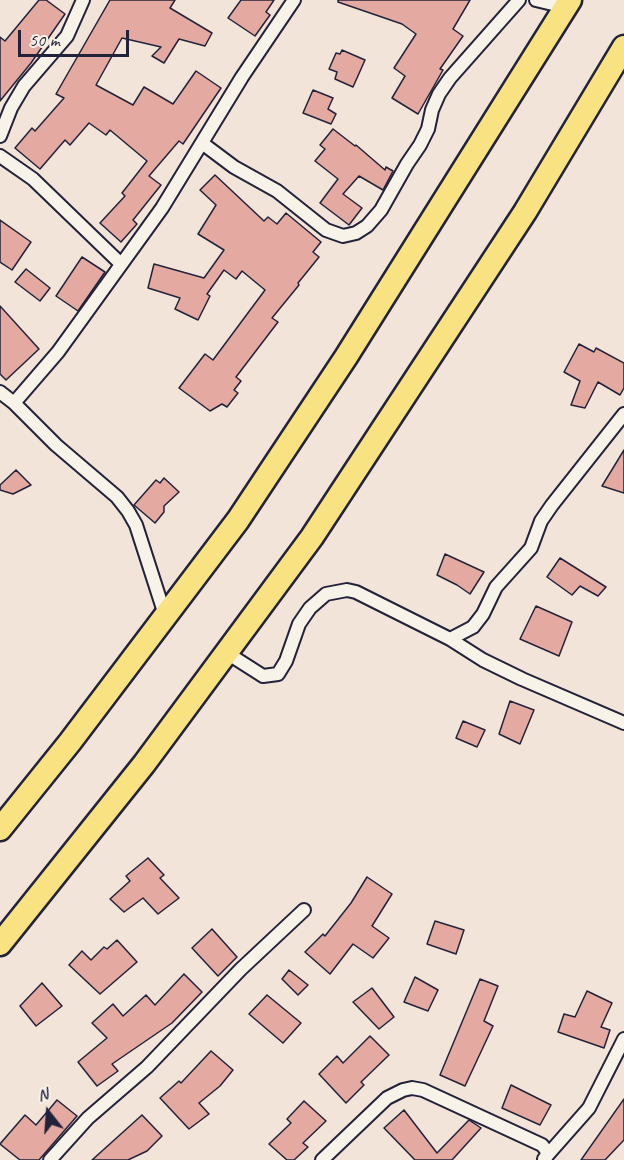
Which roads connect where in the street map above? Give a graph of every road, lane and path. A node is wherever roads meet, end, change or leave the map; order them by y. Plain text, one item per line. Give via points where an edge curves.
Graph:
1 (83, 0) edge
2 (294, 0) edge
3 (519, 0) edge
4 (541, 1) edge
5 (568, 4) edge
6 (624, 47) edge
7 (0, 136) edge
8 (202, 143) junction
9 (0, 156) edge
10 (121, 264) junction
11 (0, 392) edge
12 (14, 403) junction
13 (624, 414) edge
14 (165, 615) junction
15 (450, 639) junction
16 (227, 653) junction
17 (623, 721) edge
18 (0, 829) edge
19 (304, 910) dead end
20 (0, 944) edge
21 (624, 1038) edge
22 (545, 1158) edge
23 (50, 1160) edge
24 (322, 1160) edge

1 - 7 street via 67,36 24,86
2 - 8 street
3 - 8 street via 450,78 439,94 420,145 381,210 356,233 343,236 327,230 278,191
4 - 5 street
5 - 14 highway via 346,357 238,520
6 - 16 highway via 525,212 414,383 312,537
8 - 10 street
9 - 10 street via 33,179
10 - 12 street via 58,352
11 - 12 street
12 - 14 street via 128,511
13 - 15 street via 546,513 531,548 496,587 473,627
14 - 18 highway
15 - 16 street via 356,592 336,591 319,598 310,608 278,674 263,676
15 - 17 street via 493,665
16 - 20 highway
19 - 23 street via 147,1067 88,1118
21 - 22 street via 589,1108
22 - 24 street via 542,1145 412,1088 387,1098

